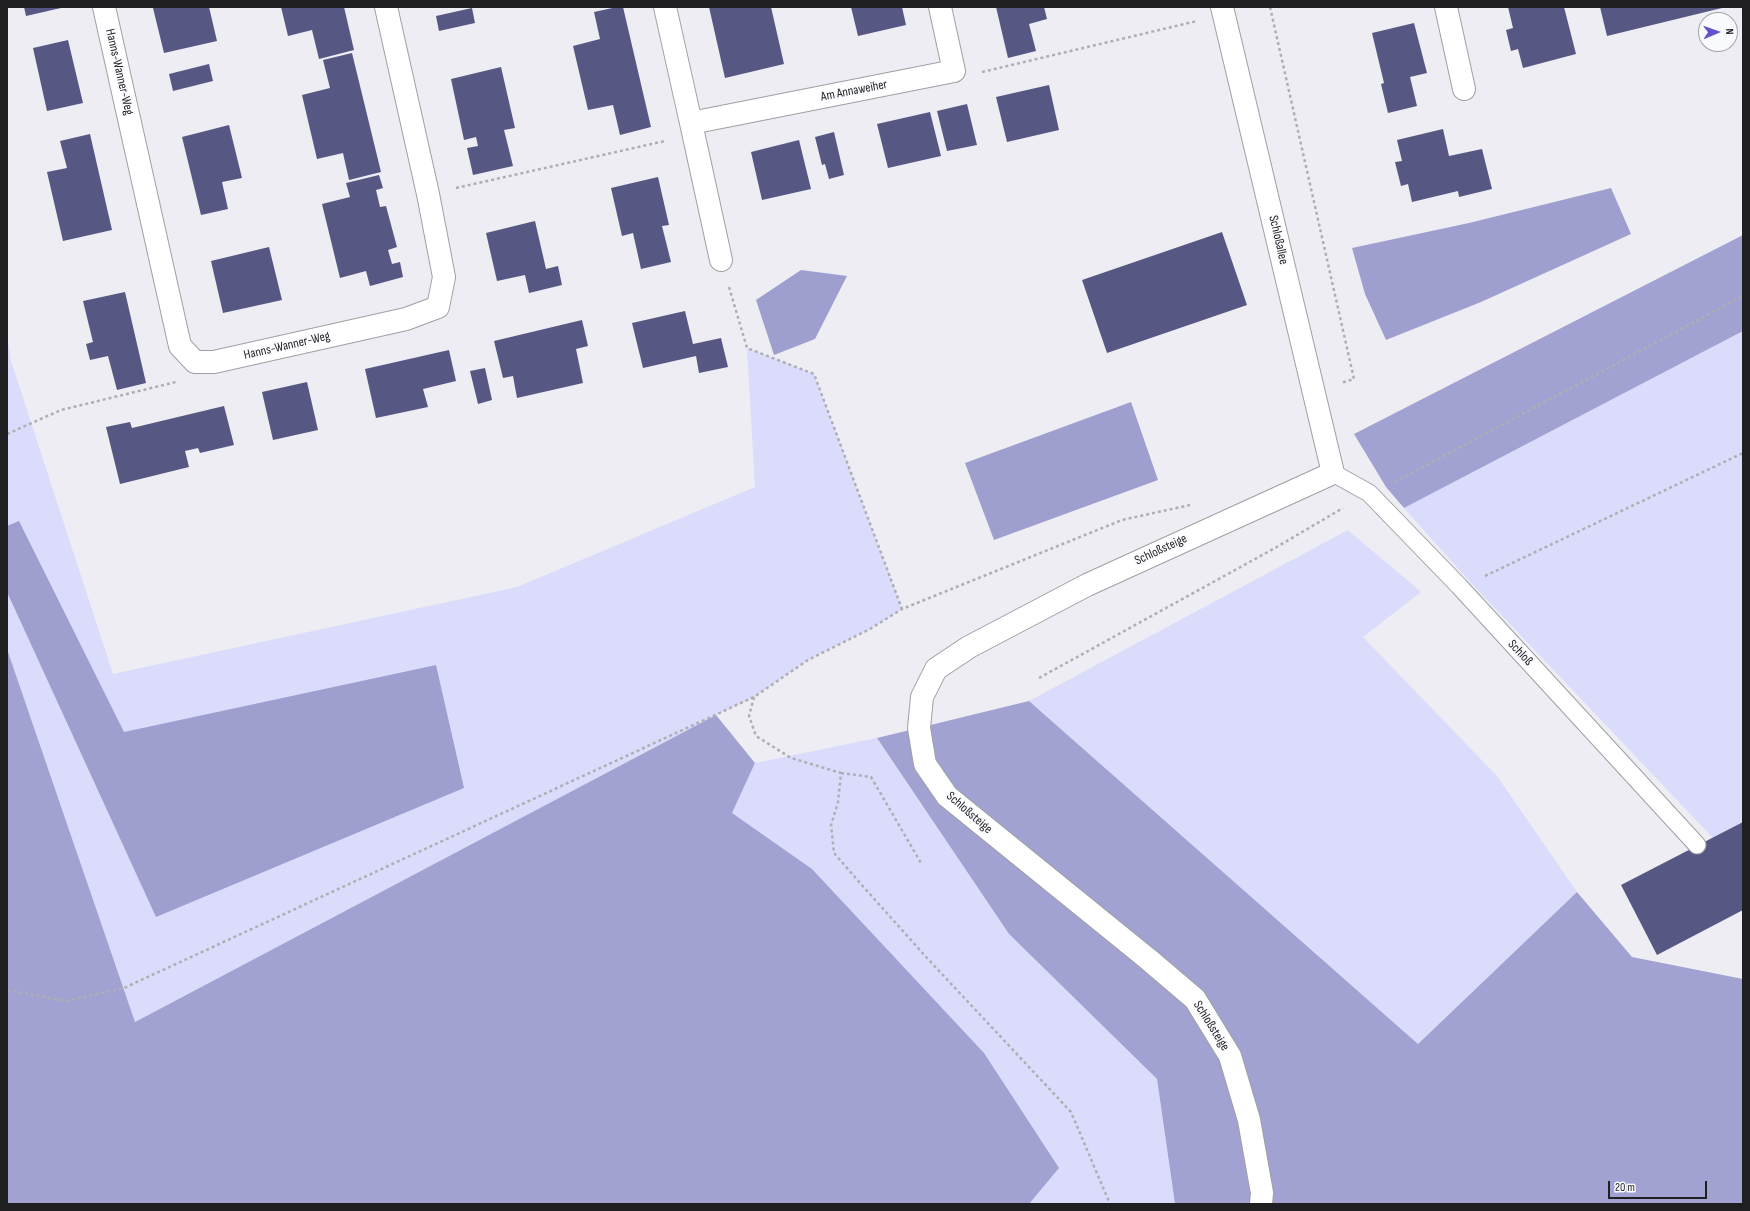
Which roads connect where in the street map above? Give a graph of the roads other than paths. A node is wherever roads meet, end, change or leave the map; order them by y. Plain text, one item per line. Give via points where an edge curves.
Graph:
1 (104, 7) edge
2 (386, 7) edge
3 (665, 7) edge
4 (940, 7) edge
5 (1446, 7) edge
6 (1223, 11) edge
7 (1464, 88) dead end
8 (692, 129) junction
9 (721, 260) road end
10 (1333, 473) junction
11 (1697, 845) dead end
12 (1261, 1204) edge

1 - 2 street, Hanns-Wanner-Weg via 180,346 195,362 214,362 399,321 438,307 444,277
3 - 8 street
4 - 8 street, Am Annaweiher via 954,71
5 - 7 street
6 - 10 street, Schloßallee
8 - 9 street
10 - 11 lane, Schloß via 1369,493 1459,586
10 - 12 street, Schloßsteige via 1087,585 969,647 936,669 922,697 920,728 924,764 947,796 1195,999 1230,1056 1250,1120 1262,1193

